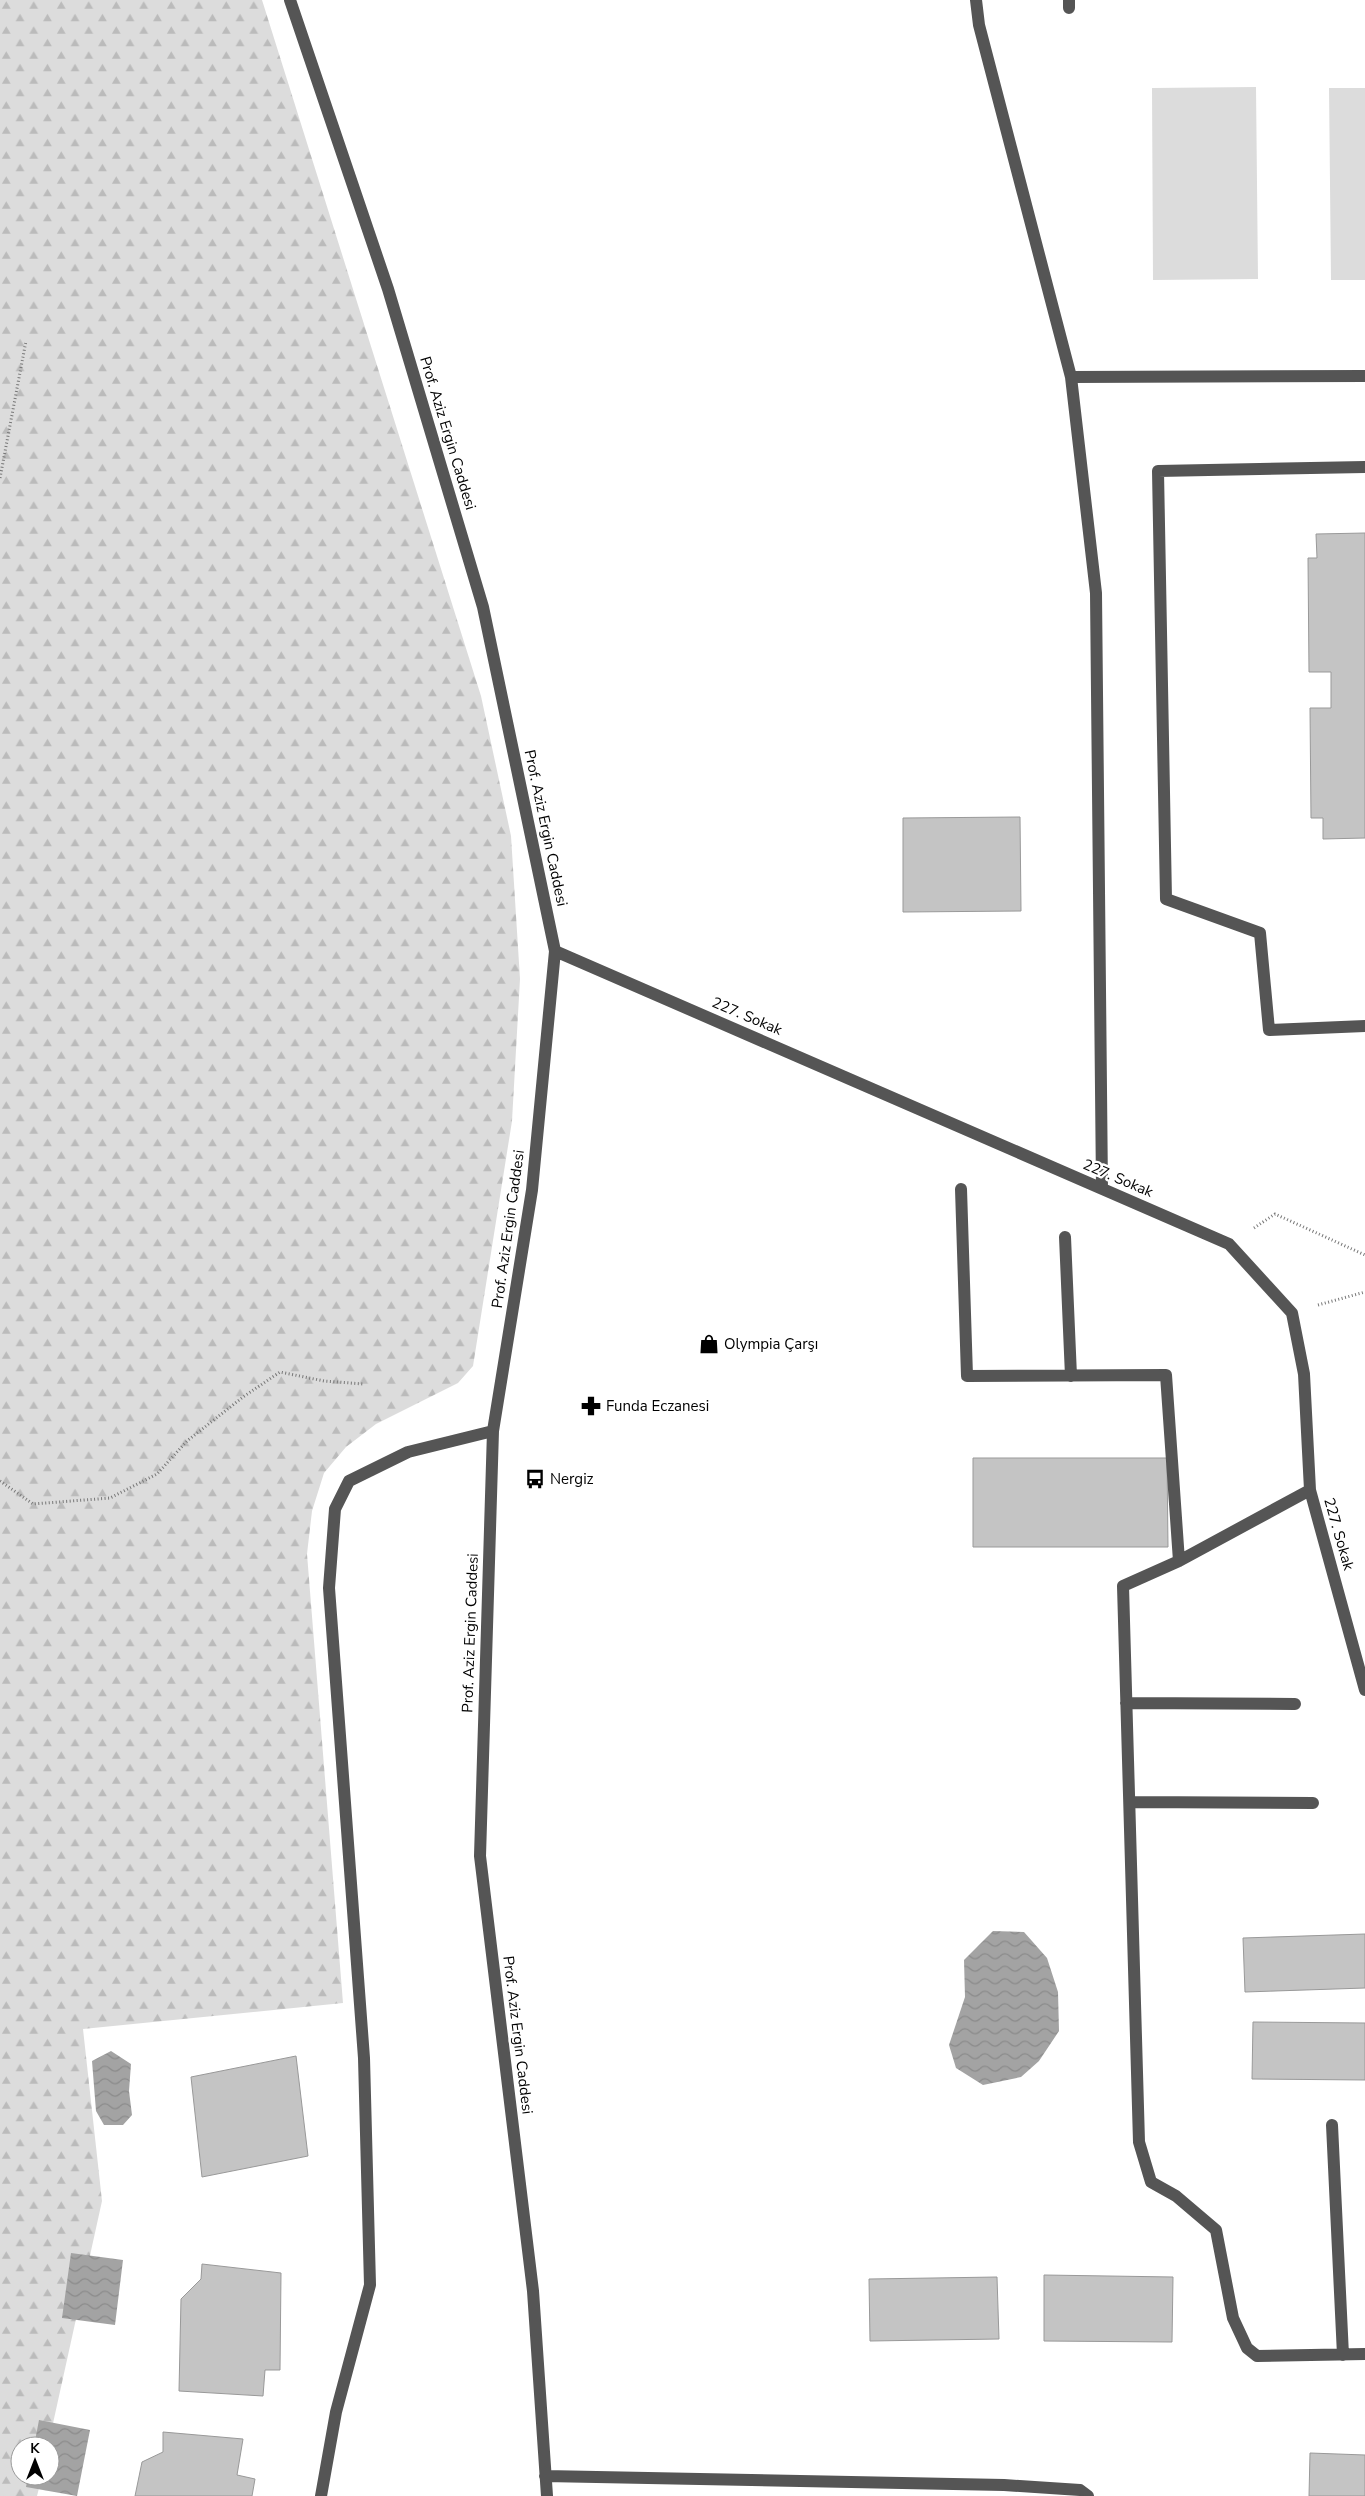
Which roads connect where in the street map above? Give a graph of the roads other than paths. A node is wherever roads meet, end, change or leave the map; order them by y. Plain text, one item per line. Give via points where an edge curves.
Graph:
1 (290, 0) edge
2 (976, 0) edge
3 (1365, 376) edge
4 (1071, 377) junction
5 (1365, 467) edge
6 (555, 951) junction
7 (1365, 1026) edge
8 (1102, 1188) junction
9 (961, 1189) dead end
10 (1065, 1237) dead end
11 (1071, 1376) junction
12 (493, 1431) junction
13 (1310, 1490) junction
14 (1178, 1561) junction
15 (1365, 1690) edge
16 (1126, 1703) junction
17 (1295, 1704) dead end
18 (1130, 1802) junction
19 (1313, 1803) dead end
20 (1332, 2124) dead end
21 (1365, 2354) edge
22 (1343, 2355) junction
23 (545, 2476) junction
24 (321, 2496) edge
25 (547, 2496) edge
26 (1088, 2496) edge

1 - 6 street, Prof. Aziz Ergin Caddesi via 388,289 483,607
2 - 4 street via 979,25
3 - 4 street
4 - 8 street via 1096,593
5 - 7 street via 1158,470 1166,899 1260,933 1268,1030
6 - 8 street, 227. Sokak
6 - 12 street, Prof. Aziz Ergin Caddesi via 532,1190
8 - 13 street, 227. Sokak via 1229,1244 1291,1312 1304,1374
9 - 11 street via 967,1376
10 - 11 street
11 - 14 street via 1166,1375
12 - 23 street, Prof. Aziz Ergin Caddesi via 480,1856 533,2291
12 - 24 street via 408,1452 349,1481 335,1509 329,1588 364,2058 370,2285 336,2412
13 - 14 street
13 - 15 street, 227. Sokak
14 - 16 street via 1123,1586
16 - 17 street
16 - 18 street
18 - 19 street
18 - 22 street via 1139,2142 1151,2182 1176,2196 1216,2230 1233,2318 1247,2348 1257,2356
20 - 22 street
21 - 22 street
23 - 25 street, Prof. Aziz Ergin Caddesi
23 - 26 street via 1004,2485 1080,2490

